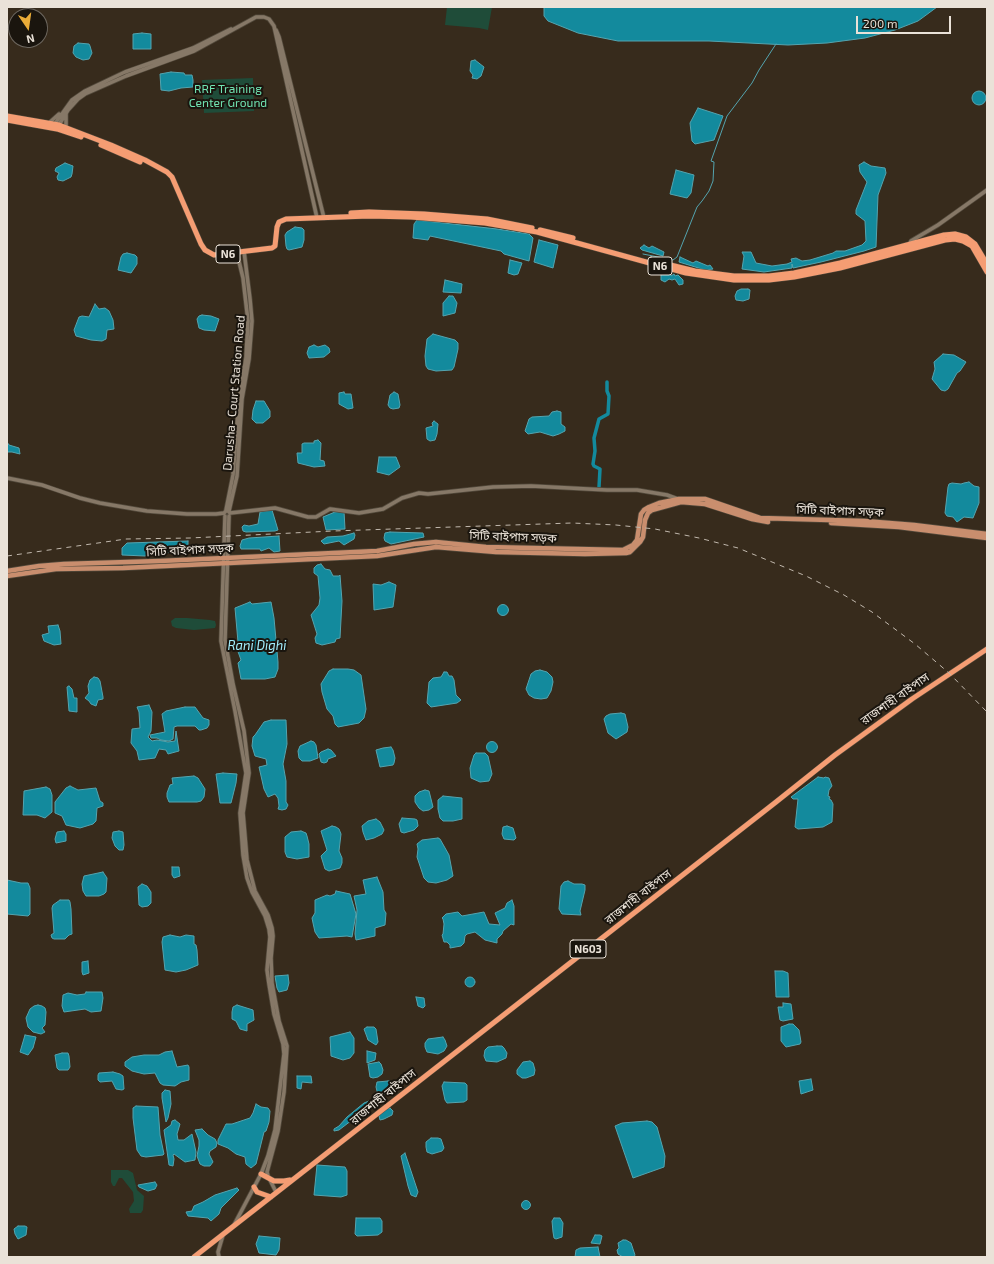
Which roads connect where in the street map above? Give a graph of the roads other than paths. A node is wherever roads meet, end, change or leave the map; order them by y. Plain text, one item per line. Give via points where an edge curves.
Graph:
1 (284, 63) junction
2 (64, 113) junction
3 (7, 116) edge
4 (7, 120) edge
5 (49, 123) junction
6 (56, 126) junction
7 (66, 127) junction
8 (167, 172) junction
9 (987, 190) edge
10 (316, 217) junction
11 (324, 217) junction
12 (910, 247) junction
13 (244, 251) junction
14 (237, 253) junction
15 (987, 264) edge
16 (987, 272) edge
17 (7, 478) edge
18 (679, 499) junction
19 (227, 513) junction
20 (987, 534) edge
21 (987, 538) edge
22 (225, 561) junction
23 (7, 571) edge
24 (7, 576) edge
25 (987, 649) edge
26 (261, 1174) junction
27 (269, 1178) junction
28 (294, 1179) junction
29 (254, 1187) junction
30 (276, 1192) junction
31 (270, 1196) junction
32 (232, 1227) junction
33 (223, 1235) junction
34 (194, 1257) edge
35 (219, 1257) edge

1 - 2 street via 274,26 264,16 256,17 193,48 125,72 85,90 76,96
1 - 10 street
1 - 11 street
2 - 5 street
2 - 6 street
2 - 7 street
3 - 5 highway
4 - 6 highway
5 - 6 highway
6 - 7 highway
6 - 8 highway
7 - 8 highway via 145,160
8 - 14 highway, N6 via 172,177 205,250 214,255
9 - 12 street via 911,241
10 - 11 highway, N6
10 - 13 highway, N6 via 279,222 275,246
11 - 12 highway, N6 via 411,217 491,224 537,232 690,274 734,280 794,277 840,268
12 - 15 highway, N6 via 944,235 955,234 975,244
12 - 16 highway, N6 via 945,240 963,241 972,246
13 - 14 highway, N6
13 - 19 street, Darusha- Court Station Road via 252,321 242,399 237,476
14 - 19 street, Darusha- Court Station Road via 248,321 246,358
17 - 19 street via 42,485 80,498 140,510 187,514
18 - 19 street via 637,490 493,487 419,493 402,498 383,509 359,513 330,509 316,517 308,517 275,508
18 - 20 main road, সিটি বাইপাস সড়ক via 705,499 760,518 886,523
18 - 22 main road, সিটি বাইপাস সড়ক via 659,503 644,510 641,514 637,540 622,550 486,547 436,542 377,551
19 - 22 street, Darusha- Court Station Road
21 - 22 main road via 899,527 760,521 705,504 681,502 652,510 645,520 640,542 626,553 496,552 436,547 377,556
22 - 23 main road, সিটি বাইপাস সড়ক via 60,564
22 - 24 main road via 56,569
22 - 26 street, Darusha- Court Station Road via 221,641 246,773 240,813 243,855 250,885 269,929 269,984 284,1054 274,1130
22 - 27 street, Darusha- Court Station Road via 225,640 244,732 249,773 243,813 247,860 255,891 272,928 272,983 287,1046 284,1092 278,1131 267,1172
25 - 28 highway, রাজশাহী বাইপাস / N603 via 835,755
26 - 27 highway
26 - 29 street, Darusha- Court Station Road
27 - 28 highway via 274,1181
27 - 30 street
28 - 30 highway, রাজশাহী বাইপাস / N603
29 - 31 highway via 257,1192
29 - 32 street, Darusha- Court Station Road
30 - 31 highway, রাজশাহী বাইপাস / N603
31 - 32 highway, রাজশাহী বাইপাস / N603
32 - 33 highway, রাজশাহী বাইপাস / N603
33 - 34 highway, রাজশাহী বাইপাস / N603
33 - 35 street

